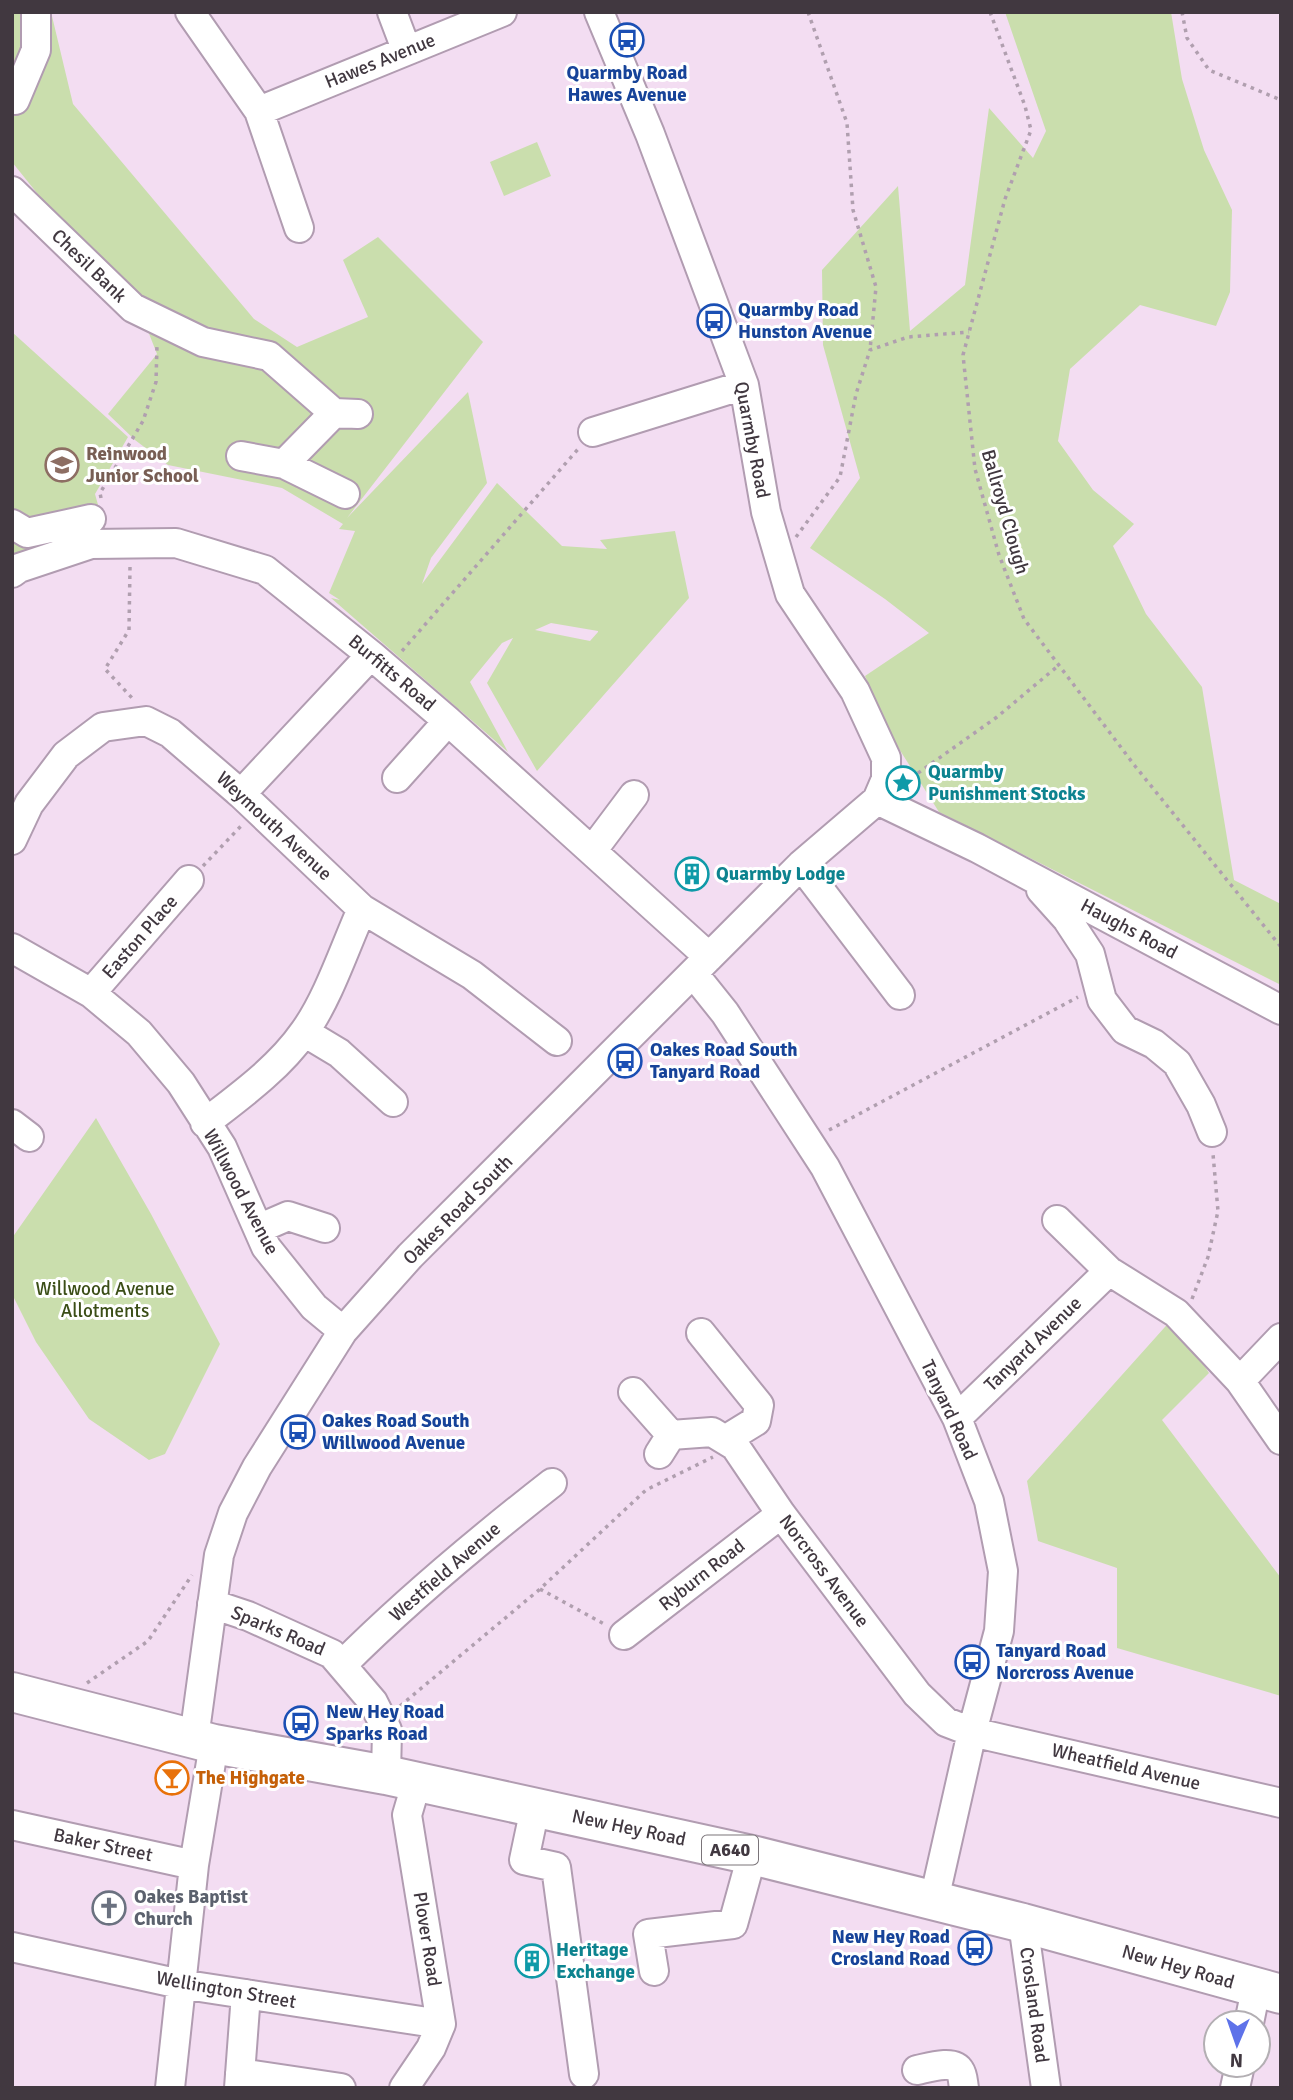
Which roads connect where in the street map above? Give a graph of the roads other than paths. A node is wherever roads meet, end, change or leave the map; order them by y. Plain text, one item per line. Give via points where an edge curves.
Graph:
1 (36, 12) edge
2 (191, 12) edge
3 (392, 12) edge
4 (502, 12) edge
5 (599, 12) edge
6 (406, 49) junction
7 (15, 100) dead end
8 (259, 111) junction
9 (12, 191) edge
10 (299, 228) dead end
11 (744, 385) junction
12 (593, 432) road end
13 (241, 456) dead end
14 (284, 464) junction
15 (345, 494) dead end
16 (96, 511) road end
17 (12, 524) edge
18 (12, 573) edge
19 (379, 662) junction
20 (448, 721) junction
21 (397, 778) dead end
22 (890, 779) junction
23 (634, 795) dead end
24 (249, 802) junction
25 (12, 839) edge
26 (977, 848) junction
27 (592, 851) junction
28 (800, 864) junction
29 (189, 880) road end
30 (362, 909) junction
31 (12, 948) edge
32 (701, 965) junction
33 (91, 993) junction
34 (900, 995) dead end
35 (1281, 1010) edge
36 (304, 1032) junction
37 (557, 1041) dead end
38 (393, 1102) dead end
39 (205, 1123) junction
40 (1212, 1132) road end
41 (1057, 1220) dead end
42 (325, 1228) dead end
43 (258, 1229) junction
44 (1109, 1271) junction
45 (343, 1331) junction
46 (701, 1333) dead end
47 (1281, 1338) edge
48 (1240, 1381) junction
49 (633, 1392) dead end
50 (957, 1418) junction
51 (1281, 1440) edge
52 (730, 1443) junction
53 (552, 1483) dead end
54 (781, 1514) junction
55 (212, 1604) junction
56 (624, 1635) road end
57 (342, 1665) junction
58 (12, 1692) edge
59 (971, 1732) junction
60 (204, 1741) junction
61 (402, 1778) junction
62 (1281, 1802) edge
63 (535, 1808) junction
64 (12, 1825) edge
65 (752, 1855) junction
66 (194, 1865) junction
67 (934, 1900) junction
68 (1023, 1923) junction
69 (12, 1947) edge
70 (654, 1971) dead end
71 (180, 1984) junction
72 (246, 1994) junction
73 (1262, 2002) edge
74 (441, 2024) junction
75 (917, 2070) dead end
76 (584, 2074) dead end
77 (239, 2080) edge
78 (1041, 2087) edge
79 (170, 2088) edge
80 (341, 2088) edge
81 (404, 2088) edge
82 (964, 2088) edge

1 - 7 street via 36,50
2 - 8 street
3 - 6 street
4 - 6 street, Hawes Avenue
5 - 11 street, Quarmby Road
6 - 8 street, Hawes Avenue
8 - 10 street
9 - 14 street, Chesil Bank via 133,308 203,342 269,356 346,414
11 - 12 street
11 - 22 street, Quarmby Road via 766,513 790,594 855,691
13 - 14 street
14 - 15 street
16 - 17 street via 27,533
18 - 19 street, Burfitts Road via 91,544 176,543 265,570
19 - 20 street, Burfitts Road
19 - 24 street
20 - 21 street
20 - 27 street, Burfitts Road
22 - 26 street, Haughs Road via 925,823
22 - 28 street, Oakes Road South
23 - 27 street
24 - 25 street, Weymouth Avenue via 170,733 146,721 103,727 66,755 29,804
24 - 30 street, Weymouth Avenue
26 - 35 street, Haughs Road
26 - 40 street, Haughs Road via 1040,890 1067,919 1090,954 1102,1000 1125,1030 1177,1062
27 - 32 street, Burfitts Road
28 - 32 street, Oakes Road South
28 - 34 street
29 - 33 street, Easton Place
30 - 36 street
30 - 37 street, Weymouth Avenue via 472,975
31 - 33 street, Willwood Avenue
32 - 45 street, Oakes Road South via 410,1256
32 - 50 street, Tanyard Road via 725,1013 825,1167
33 - 39 street, Willwood Avenue via 139,1033 181,1083
36 - 38 street via 339,1053
36 - 39 street via 259,1081
39 - 43 street, Willwood Avenue via 222,1147
41 - 44 street
42 - 43 street via 288,1216
43 - 45 street, Willwood Avenue via 266,1247 314,1307
44 - 48 street via 1176,1313
44 - 50 street, Tanyard Avenue
45 - 55 street, Oakes Road South via 233,1513 219,1555
46 - 52 street via 759,1405 756,1421
47 - 48 street
48 - 51 street
49 - 52 street via 665,1445 712,1432
50 - 59 street, Tanyard Road via 989,1501 1003,1571 999,1632
52 - 54 street, Norcross Avenue
53 - 57 street, Westfield Avenue via 454,1562
54 - 56 street, Ryburn Road
54 - 59 street, Norcross Avenue via 917,1694 946,1722
55 - 57 street, Sparks Road via 332,1654
55 - 60 street, Oakes Road South via 202,1685
57 - 61 street, Sparks Road via 373,1702
58 - 60 highway, New Hey Road / A640
59 - 62 street, Wheatfield Avenue
59 - 67 street, Tanyard Road
60 - 61 highway, New Hey Road / A640
60 - 66 street, Oakes Road South
61 - 63 highway, New Hey Road / A640
61 - 74 street, Plover Road
63 - 65 highway, New Hey Road / A640
63 - 76 street via 524,1860 556,1867
64 - 66 street, Baker Street
65 - 67 highway, New Hey Road / A640
65 - 70 street via 733,1924 648,1934
66 - 71 street, Oakes Road South
67 - 68 highway, New Hey Road / A640
68 - 73 highway, New Hey Road / A640
68 - 78 street, Crosland Road
69 - 71 street, Wellington Street
71 - 72 street, Wellington Street
71 - 79 street, Oakes Road South
72 - 74 street, Wellington Street
72 - 77 street
74 - 81 street
75 - 82 street via 957,2067
77 - 80 street

